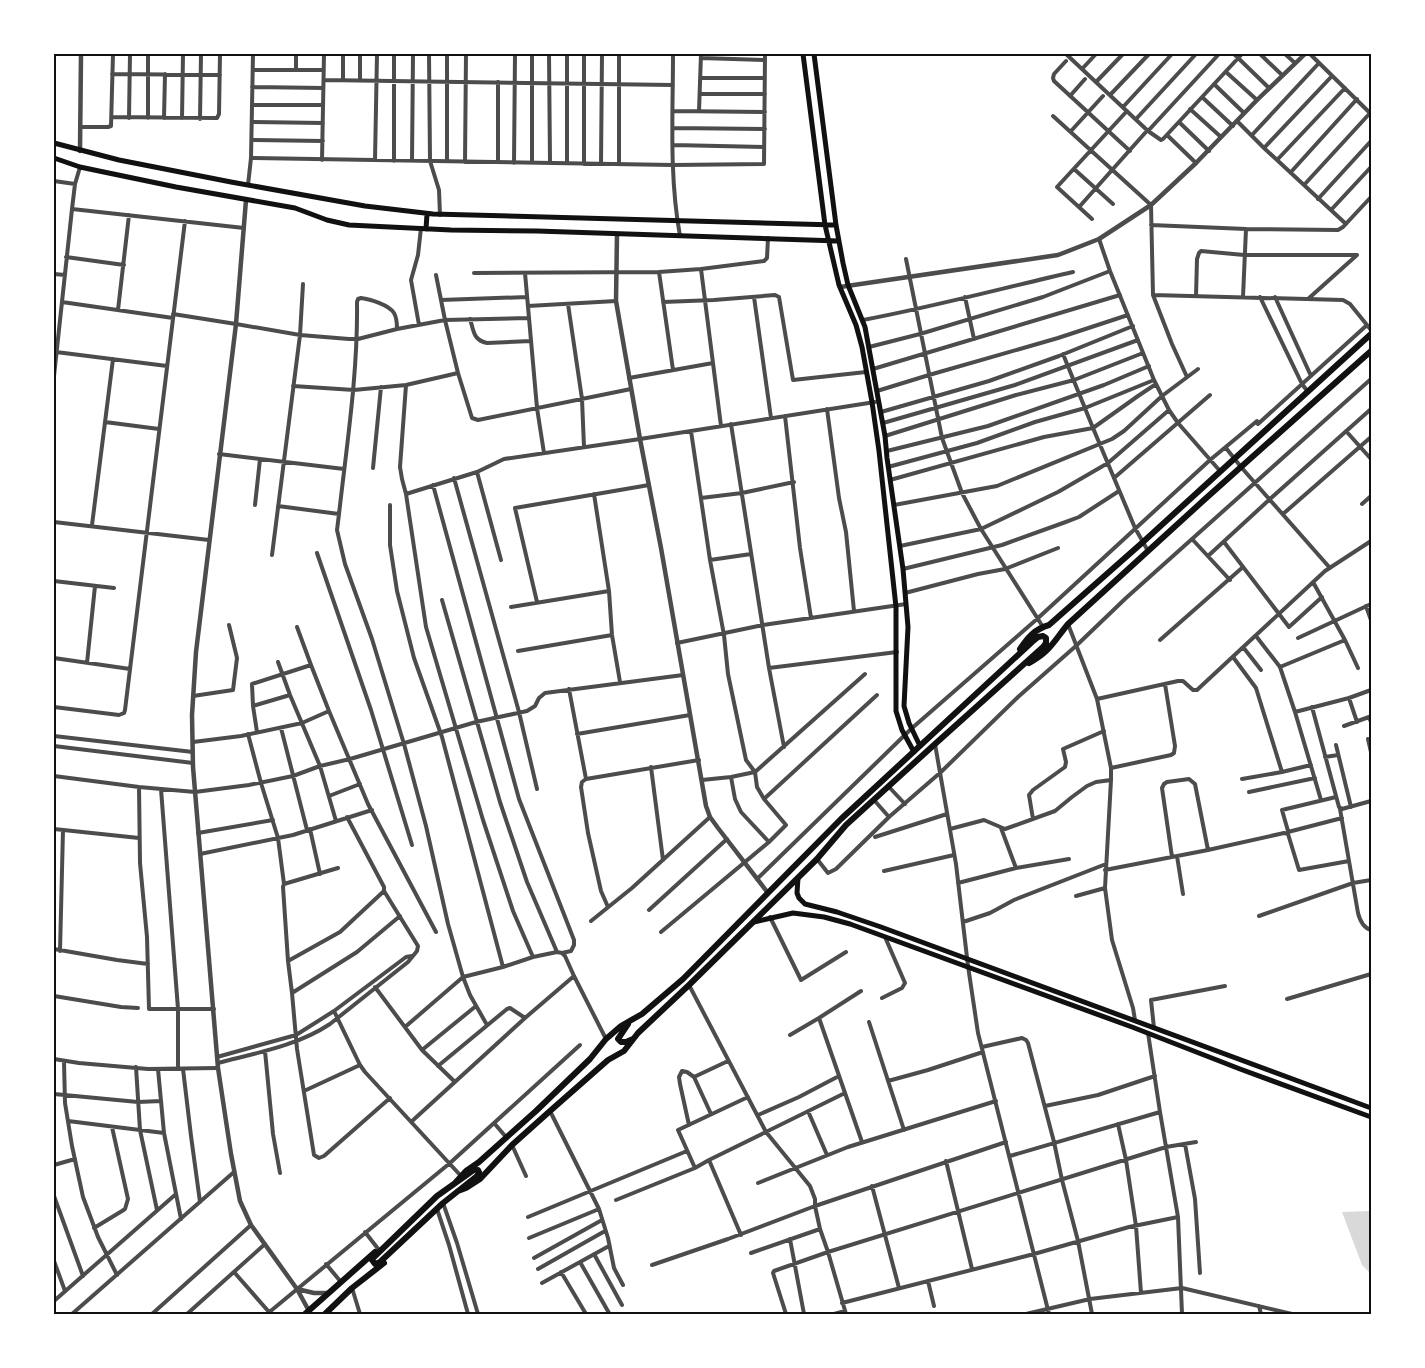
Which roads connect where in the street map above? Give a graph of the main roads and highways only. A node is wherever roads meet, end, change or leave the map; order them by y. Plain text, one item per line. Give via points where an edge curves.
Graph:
1 (803, 54) edge
2 (814, 54) edge
3 (54, 143) edge
4 (54, 158) edge
5 (427, 214) junction
6 (836, 224) junction
7 (825, 225) junction
8 (423, 229) junction
9 (829, 240) junction
10 (839, 241) junction
11 (1371, 334) edge
12 (1371, 351) edge
13 (1012, 660) junction
14 (1020, 668) junction
15 (920, 746) junction
16 (914, 752) junction
17 (798, 877) junction
18 (753, 922) junction
19 (1046, 988) junction
20 (1044, 994) junction
21 (1134, 1020) junction
22 (630, 1022) junction
23 (1147, 1025) junction
24 (1132, 1027) junction
25 (1146, 1032) junction
26 (634, 1039) junction
27 (1345, 1098) junction
28 (1342, 1106) junction
29 (1371, 1108) edge
30 (1371, 1117) edge
31 (455, 1182) junction
32 (458, 1191) junction
33 (382, 1248) junction
34 (393, 1249) junction
35 (307, 1313) edge
36 (325, 1314) edge

1 - 7 main road
2 - 6 main road
3 - 5 main road via 119,160 248,185
4 - 8 main road via 80,167 166,185 295,208 349,225
5 - 7 main road
5 - 8 main road
6 - 7 main road
6 - 10 main road
7 - 9 main road
8 - 9 main road
9 - 10 main road
9 - 16 main road via 840,287 856,325 872,402 896,606 896,711
10 - 15 main road via 848,286 863,320 883,423 908,627 904,706
11 - 13 highway via 1143,542 1049,625 1029,636
12 - 14 highway via 1068,624 1041,656
13 - 14 highway via 1038,637 1046,638 1044,647
13 - 15 highway
14 - 17 highway via 846,825
15 - 16 highway
16 - 22 highway via 840,819 684,979
17 - 18 highway
17 - 19 main road via 797,893 805,904 837,912
18 - 20 main road via 794,913 836,920
18 - 26 highway
19 - 20 main road
19 - 21 main road
20 - 24 main road
21 - 23 main road
21 - 24 main road
22 - 26 highway via 618,1039 626,1042
22 - 31 highway via 606,1039 590,1059
23 - 25 main road
23 - 27 main road
24 - 25 main road
25 - 28 main road
26 - 32 highway via 512,1145 480,1179
27 - 28 main road
27 - 29 main road
28 - 30 main road
31 - 32 highway via 476,1169 479,1172
31 - 33 highway
32 - 34 highway
33 - 34 highway via 372,1260 375,1264
33 - 35 highway
34 - 36 highway via 388,1259

